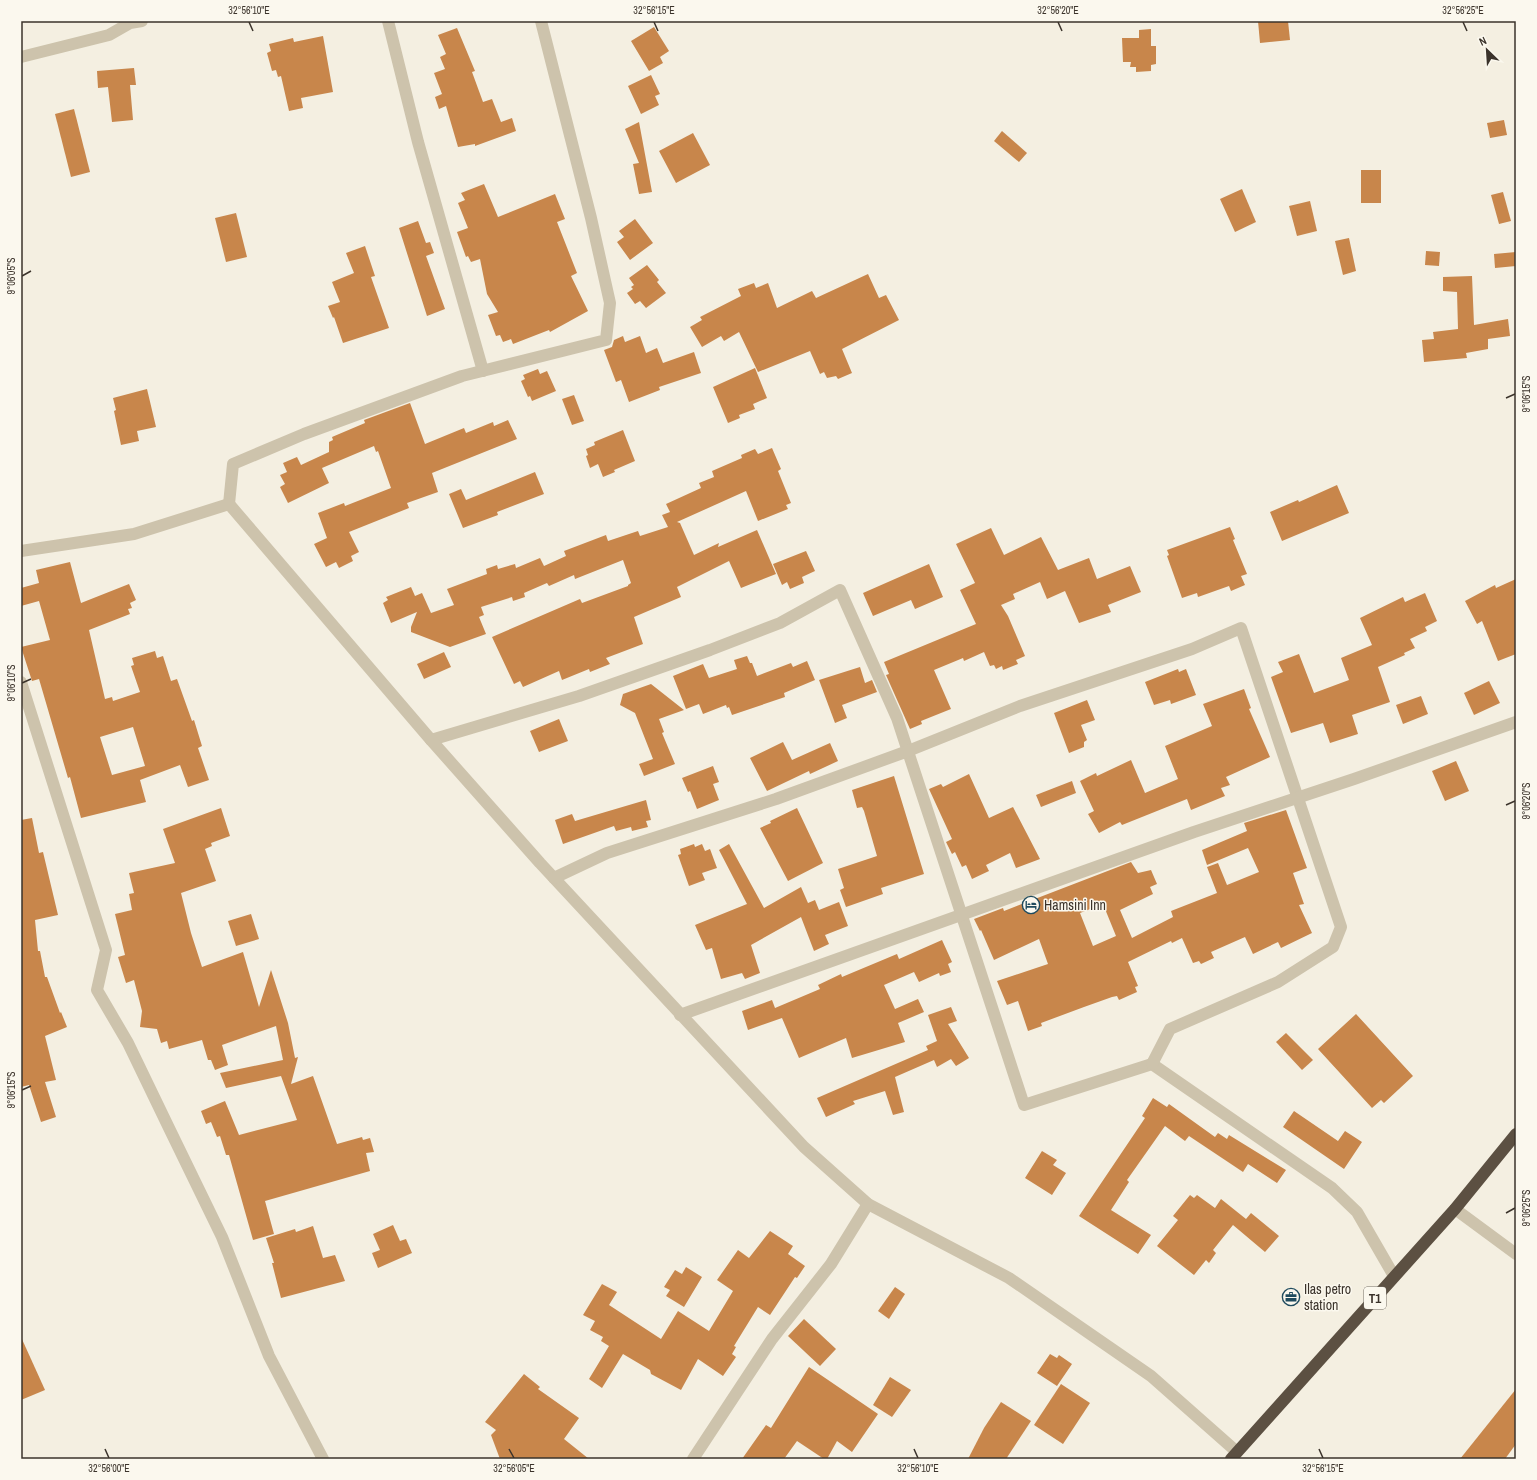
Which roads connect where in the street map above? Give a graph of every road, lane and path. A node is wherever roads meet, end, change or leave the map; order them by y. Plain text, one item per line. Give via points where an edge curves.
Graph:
1 (142, 21) edge
2 (388, 21) edge
3 (541, 21) edge
4 (21, 57) edge
5 (483, 371) junction
6 (229, 504) junction
7 (21, 551) edge
8 (21, 682) edge
9 (1516, 722) edge
10 (431, 740) junction
11 (908, 751) junction
12 (1298, 797) junction
13 (554, 878) junction
14 (961, 915) junction
15 (680, 1014) junction
16 (1152, 1064) junction
17 (1516, 1134) edge
18 (868, 1204) junction
19 (1455, 1209) junction
20 (1514, 1247) edge
21 (1394, 1276) junction
22 (1234, 1456) edge
23 (323, 1459) edge
24 (693, 1459) edge

1 - 4 street via 130,23 109,35
2 - 5 street via 418,142
3 - 5 street via 610,303 606,340
5 - 6 street via 462,376 304,434 233,464
6 - 7 street via 134,534
6 - 10 street
8 - 23 street via 106,950 97,990 128,1043 222,1237 269,1356
9 - 12 street
10 - 11 street via 579,696 710,650 780,623 840,590 897,718
10 - 13 street
11 - 12 street via 1020,706 1192,649 1241,628
11 - 13 street via 776,799 607,854
11 - 14 street
12 - 14 street via 1186,834
12 - 16 street via 1342,927 1333,947 1278,982 1170,1029
13 - 15 street
14 - 15 street
14 - 16 street via 1024,1105
15 - 18 street via 804,1147
16 - 21 street via 1332,1188 1358,1212
17 - 19 highway, T1
18 - 22 street via 1009,1278 1151,1376
18 - 24 street via 831,1264 772,1339
19 - 20 street
19 - 21 highway, T1
21 - 22 highway, T1

